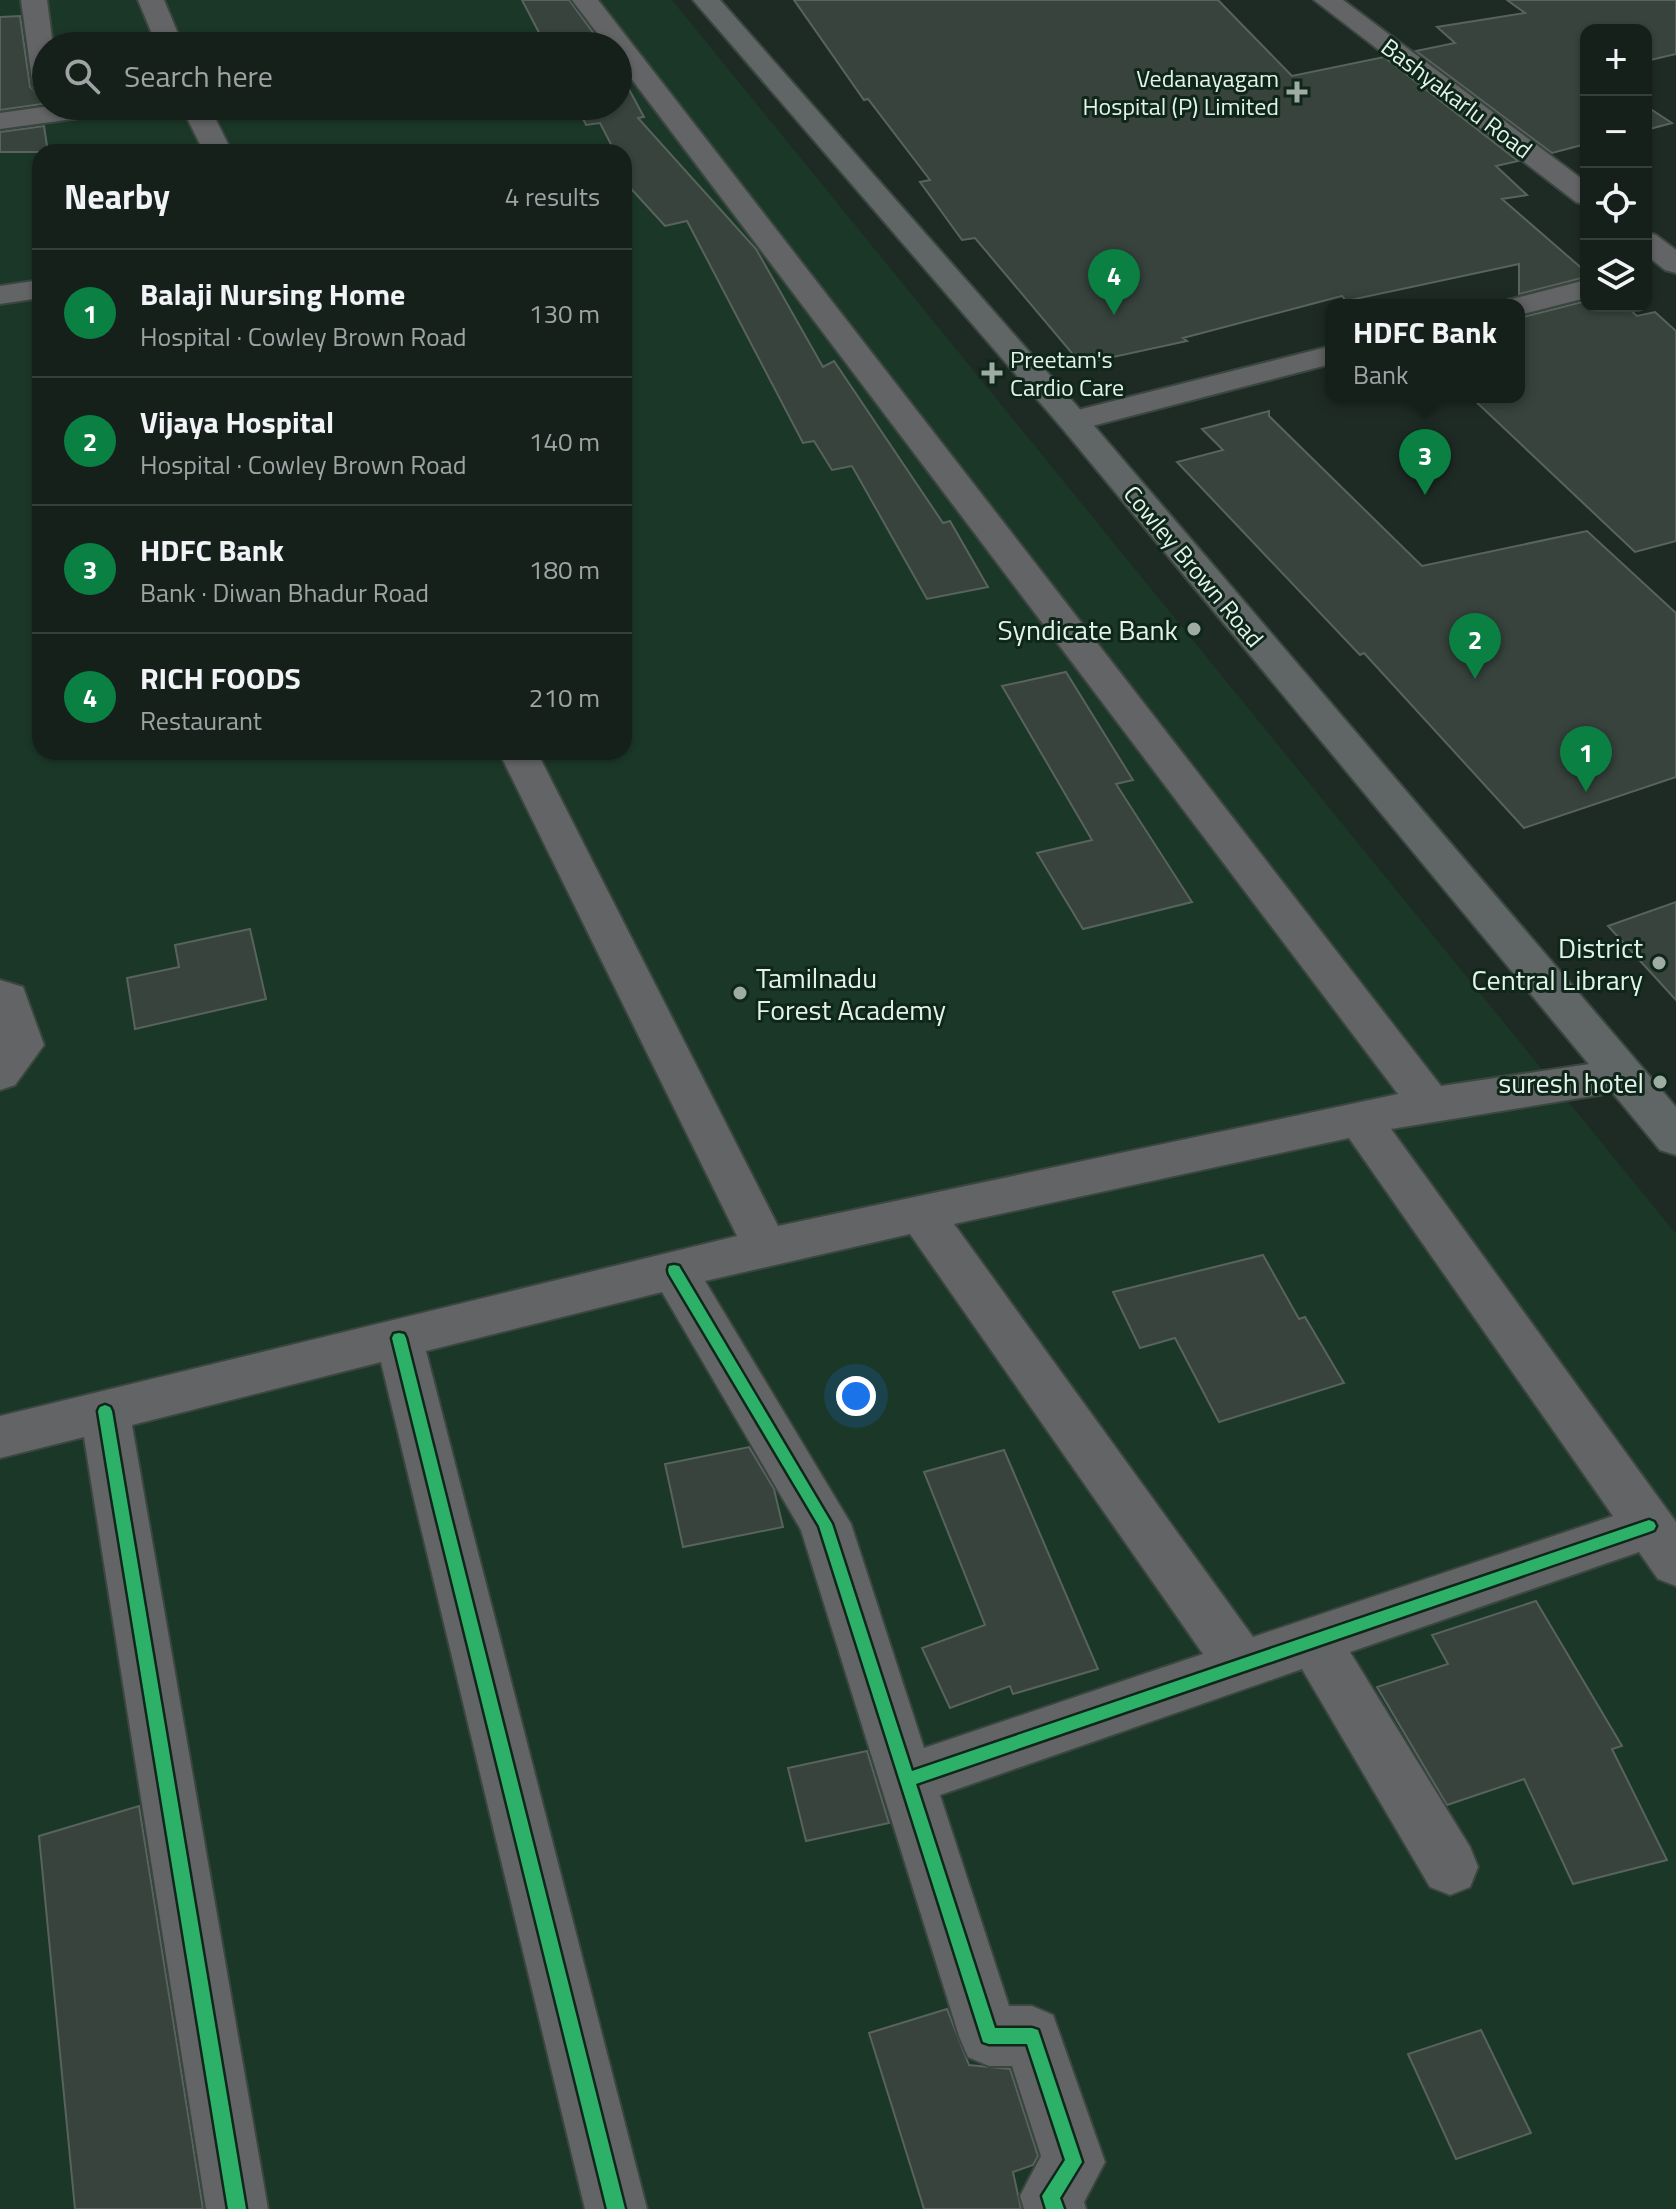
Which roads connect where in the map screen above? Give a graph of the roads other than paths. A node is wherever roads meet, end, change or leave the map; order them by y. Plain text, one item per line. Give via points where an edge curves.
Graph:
1 (34, 0) edge
2 (151, 0) edge
3 (585, 0) edge
4 (706, 0) edge
5 (1327, 0) edge
6 (38, 32) edge
7 (164, 32) edge
8 (609, 32) edge
9 (632, 61) edge
10 (32, 108) edge
11 (202, 120) edge
12 (0, 121) edge
13 (214, 144) edge
14 (1580, 191) edge
15 (1652, 246) edge
16 (1676, 265) edge
17 (1652, 272) edge
18 (32, 290) edge
19 (1580, 291) edge
20 (0, 295) edge
21 (1525, 304) edge
22 (1325, 357) edge
23 (1073, 421) junction
24 (522, 760) edge
25 (0, 995) edge
26 (0, 1074) edge
27 (1623, 1075) junction
28 (1430, 1104) junction
29 (1359, 1119) junction
30 (1676, 1138) edge
31 (921, 1214) junction
32 (766, 1247) junction
33 (674, 1270) junction
34 (399, 1338) junction
35 (105, 1411) junction
36 (0, 1437) edge
37 (1663, 1545) edge
38 (1314, 1641) junction
39 (1242, 1666) junction
40 (907, 1780) junction
41 (1450, 1867) dead end
42 (237, 2209) edge
43 (616, 2209) edge
44 (1055, 2209) edge

1 - 6 street
2 - 7 street
3 - 8 street
4 - 23 main road, Cowley Brown Road
5 - 14 street, Bashyakarlu Road
9 - 28 street
10 - 12 street
11 - 13 street
15 - 16 street
16 - 17 street
18 - 20 street
19 - 21 street
22 - 23 street
23 - 27 main road, Cowley Brown Road
24 - 32 street
25 - 26 street via 8,998 23,1045
27 - 28 street
27 - 30 main road, Cowley Brown Road
28 - 29 street
29 - 31 street
29 - 37 street
31 - 32 street
31 - 39 street
32 - 33 street
33 - 34 street
33 - 40 street via 825,1524
34 - 35 street
34 - 43 street
35 - 36 street
35 - 42 street
37 - 38 street
38 - 39 street
38 - 41 street
39 - 40 street
40 - 44 street via 989,2036 1032,2036 1074,2162 1051,2196

